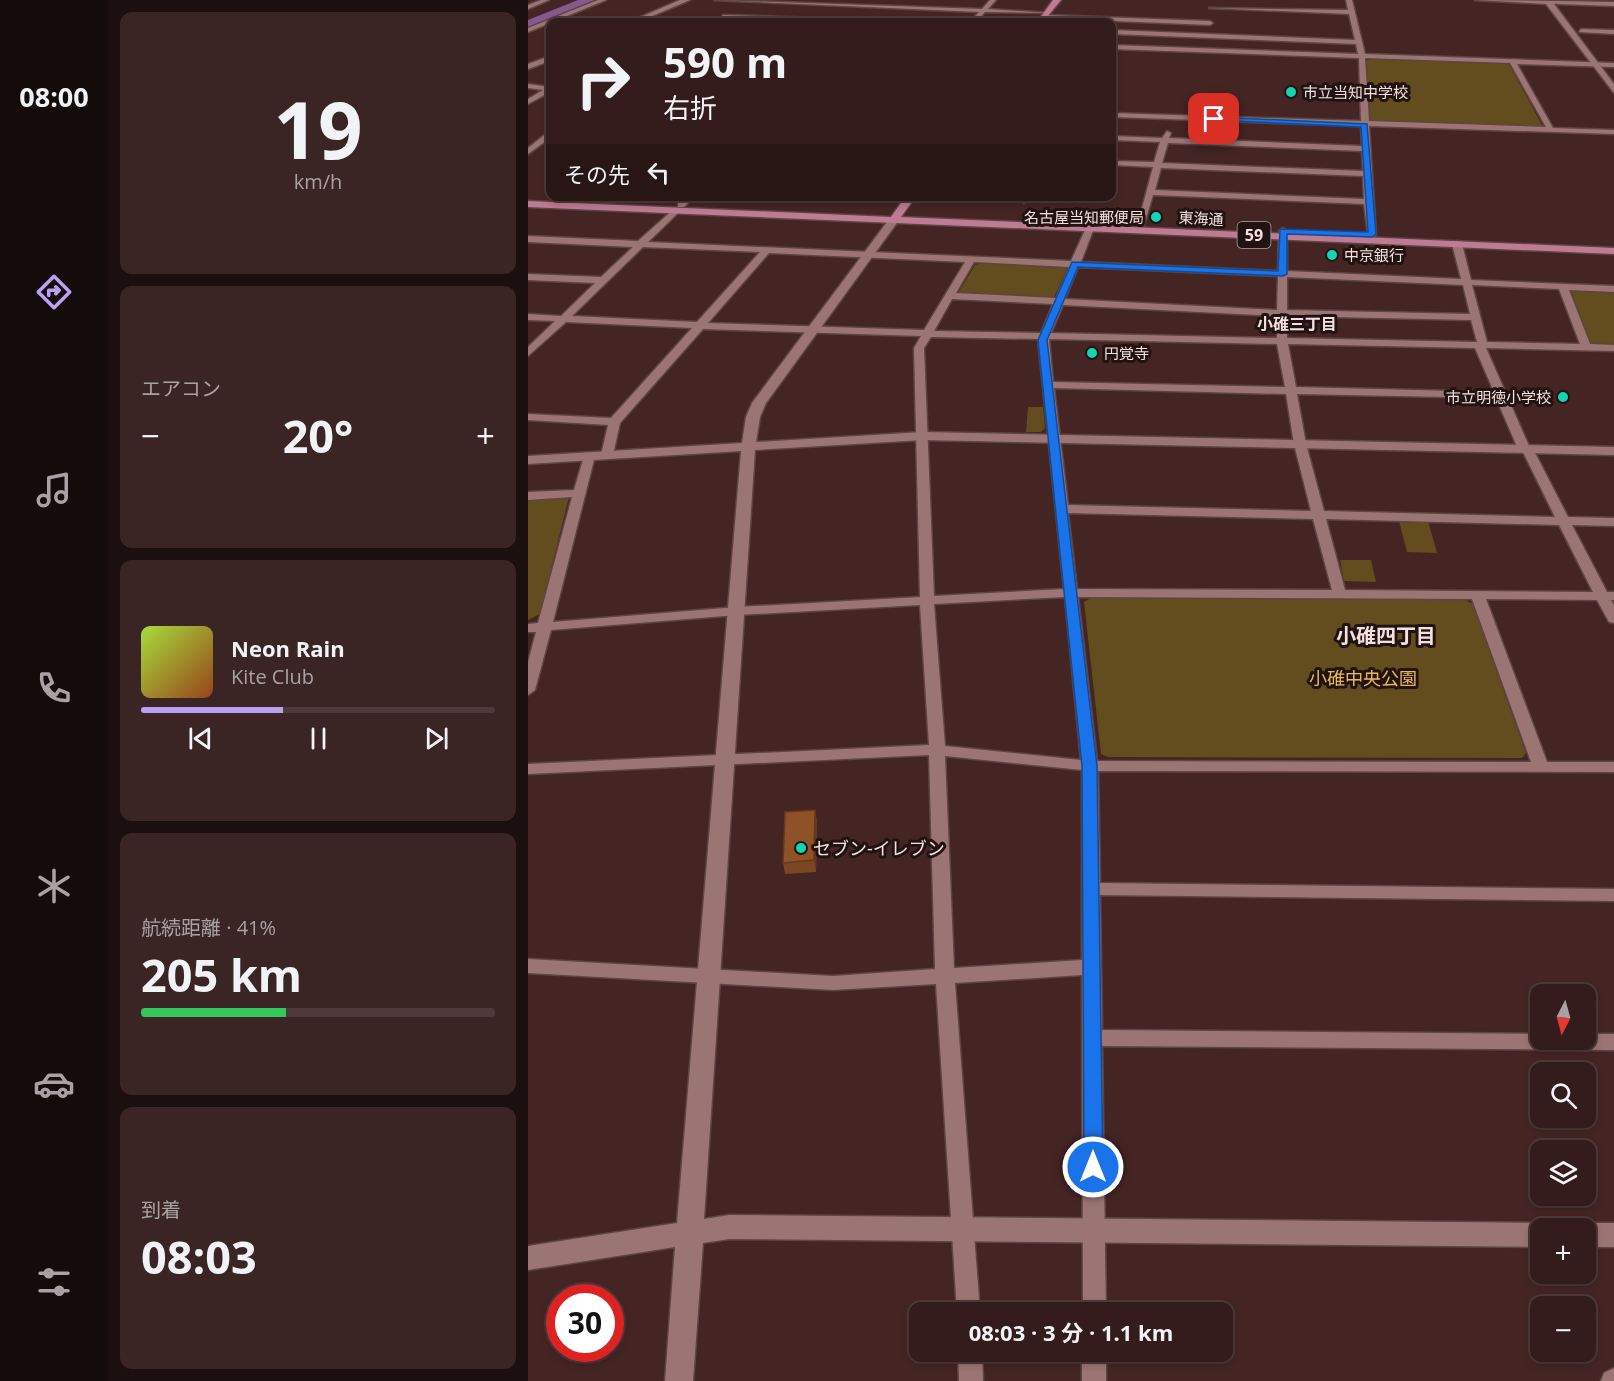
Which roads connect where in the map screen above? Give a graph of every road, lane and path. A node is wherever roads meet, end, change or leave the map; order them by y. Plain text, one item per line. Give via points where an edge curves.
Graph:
1 (546, 0) edge
2 (603, 0) edge
3 (686, 0) edge
4 (717, 0) edge
5 (904, 0) edge
6 (993, 0) edge
7 (1057, 0) edge
8 (1213, 0) edge
9 (1349, 0) edge
10 (1479, 0) edge
11 (1553, 1) edge
12 (756, 2) edge
13 (1614, 4) edge
14 (528, 5) edge
15 (895, 8) junction
16 (1063, 8) dead end
17 (983, 11) junction
18 (1212, 11) junction
19 (1352, 12) junction
20 (1200, 13) dead end
21 (1046, 15) edge
22 (560, 18) edge
23 (643, 18) edge
24 (720, 18) edge
25 (884, 18) edge
26 (977, 18) edge
27 (1108, 18) edge
28 (1116, 18) edge
29 (528, 22) edge
30 (1210, 23) junction
31 (545, 24) edge
32 (528, 30) edge
33 (1581, 31) junction
34 (1116, 32) edge
35 (1614, 32) edge
36 (1208, 36) junction
37 (1358, 42) junction
38 (1116, 47) edge
39 (1206, 51) junction
40 (1362, 57) junction
41 (546, 60) edge
42 (1513, 62) junction
43 (1595, 64) junction
44 (1611, 64) edge
45 (528, 67) edge
46 (1614, 74) edge
47 (528, 86) edge
48 (546, 88) edge
49 (1614, 90) edge
50 (546, 91) edge
51 (528, 102) edge
52 (1116, 115) edge
53 (1171, 117) junction
54 (1364, 125) junction
55 (1551, 130) junction
56 (1614, 132) edge
57 (528, 137) edge
58 (546, 137) edge
59 (1116, 138) edge
60 (546, 139) edge
61 (1166, 140) junction
62 (1366, 149) junction
63 (528, 152) edge
64 (1116, 163) edge
65 (1158, 165) junction
66 (1367, 174) junction
67 (1150, 192) junction
68 (528, 199) edge
69 (546, 200) edge
70 (561, 201) edge
71 (686, 201) edge
72 (907, 201) edge
73 (1368, 202) junction
74 (528, 204) edge
75 (678, 208) junction
76 (896, 217) junction
77 (1140, 225) junction
78 (1090, 228) junction
79 (1283, 234) junction
80 (1372, 234) junction
81 (528, 239) edge
82 (640, 244) junction
83 (1457, 244) junction
84 (1614, 245) edge
85 (767, 250) junction
86 (1614, 251) edge
87 (868, 255) junction
88 (971, 260) junction
89 (1075, 264) junction
90 (1283, 274) junction
91 (528, 277) edge
92 (603, 280) junction
93 (1467, 282) junction
94 (1563, 286) junction
95 (1614, 289) edge
96 (949, 296) junction
97 (1059, 302) junction
98 (1282, 312) junction
99 (528, 317) edge
100 (1476, 317) junction
101 (563, 319) junction
102 (700, 326) junction
103 (811, 331) junction
104 (927, 334) junction
105 (1044, 336) junction
106 (1282, 341) junction
107 (1481, 345) junction
108 (1586, 347) junction
109 (1614, 348) edge
110 (528, 353) edge
111 (1047, 385) junction
112 (1290, 390) junction
113 (1500, 395) junction
114 (528, 417) edge
115 (614, 422) junction
116 (923, 436) junction
117 (1054, 439) junction
118 (1300, 444) junction
119 (748, 447) junction
120 (1525, 449) junction
121 (1614, 451) edge
122 (607, 455) junction
123 (589, 456) junction
124 (528, 460) edge
125 (579, 493) junction
126 (528, 496) edge
127 (1061, 509) junction
128 (1319, 515) junction
129 (1563, 521) junction
130 (1614, 522) edge
131 (1070, 594) junction
132 (1340, 596) junction
133 (1478, 596) junction
134 (1608, 596) edge
135 (927, 601) junction
136 (737, 611) junction
137 (1614, 620) edge
138 (544, 627) junction
139 (528, 628) edge
140 (528, 690) edge
141 (937, 750) junction
142 (725, 759) junction
143 (1089, 766) junction
144 (1614, 766) edge
145 (1541, 767) junction
146 (528, 769) edge
147 (1091, 889) junction
148 (1614, 895) edge
149 (528, 966) edge
150 (1091, 967) junction
151 (709, 976) junction
152 (945, 978) junction
153 (1092, 1038) junction
154 (1614, 1042) edge
155 (964, 1228) junction
156 (1094, 1231) junction
157 (689, 1233) junction
158 (1530, 1235) edge
159 (1596, 1235) edge
160 (1614, 1235) edge
161 (528, 1258) edge
162 (968, 1302) edge
163 (1094, 1302) edge
164 (971, 1362) edge
165 (1094, 1362) edge
166 (679, 1381) edge
167 (972, 1381) edge
168 (1094, 1381) edge

1 - 14 street
2 - 22 street
3 - 23 street
4 - 12 street
5 - 15 street
6 - 17 street
7 - 21 main road
8 - 18 street
9 - 19 street
10 - 11 street
11 - 13 street
11 - 33 street
11 - 43 street
12 - 15 street
12 - 24 street
15 - 17 street
15 - 25 street
16 - 21 street
17 - 21 street
17 - 26 street
18 - 19 street
18 - 20 street
18 - 30 street
19 - 37 street
21 - 27 street
28 - 30 street
29 - 31 street
30 - 36 street
31 - 32 street
33 - 35 street
33 - 44 street
34 - 36 street
36 - 37 street
36 - 39 street
37 - 40 street
38 - 39 street
39 - 40 street
40 - 42 street
40 - 54 street
41 - 45 street
42 - 43 street
42 - 55 street
43 - 44 street
43 - 49 street
44 - 46 street
47 - 48 street
50 - 51 street
52 - 53 street
53 - 54 street
53 - 61 street
54 - 55 street
54 - 62 street
55 - 56 street
57 - 58 street
59 - 61 street
60 - 63 street
61 - 62 street
61 - 65 street
62 - 66 street
64 - 65 street
65 - 66 street
65 - 67 street
66 - 73 street
67 - 73 street
67 - 77 street
68 - 69 main road
70 - 75 main road
71 - 75 street
72 - 76 main road
73 - 80 street
74 - 75 main road
75 - 76 main road
75 - 82 street
76 - 77 main road, 東海通 / 59
76 - 78 main road, 東海通 / 59
76 - 87 street
77 - 79 main road, 東海通 / 59
78 - 79 main road, 東海通 / 59
78 - 89 street
79 - 80 main road, 東海通 / 59
79 - 83 main road, 東海通 / 59
79 - 90 street
80 - 84 main road, 東海通 / 59
81 - 82 street
82 - 85 street
82 - 92 street
83 - 86 main road, 東海通 / 59
83 - 93 street
85 - 87 street
85 - 102 street
87 - 88 street
87 - 103 street
88 - 89 street
88 - 96 street
89 - 90 street
89 - 97 street
90 - 93 street
90 - 98 street
91 - 92 street
92 - 101 street
93 - 94 street
93 - 100 street
94 - 95 street
94 - 108 street
96 - 97 street
96 - 104 street
97 - 98 street
97 - 105 street
98 - 100 street
98 - 106 street
99 - 101 street
100 - 107 street
101 - 102 street
101 - 110 street
102 - 103 street
102 - 115 street
103 - 104 street
103 - 119 street via 759,403
104 - 105 street
104 - 116 street via 919,348
105 - 106 street
105 - 111 street
106 - 107 street
106 - 112 street
107 - 108 street
107 - 113 street
108 - 109 street
111 - 112 street
111 - 117 street
112 - 113 street
112 - 118 street
113 - 120 street
114 - 115 street
115 - 122 street
116 - 117 street
116 - 119 street
116 - 135 street
117 - 118 street
117 - 127 street
118 - 120 street
118 - 128 street
119 - 122 street
119 - 136 street
120 - 121 street
120 - 129 street
122 - 123 street
123 - 124 street
123 - 125 street
125 - 126 street
125 - 138 street
127 - 128 street
127 - 131 street
128 - 129 street
128 - 132 street
129 - 130 street
129 - 134 street
131 - 132 street
131 - 135 street
131 - 143 street
132 - 133 street
133 - 134 street
133 - 145 street
134 - 137 street
135 - 136 street
135 - 141 street
136 - 138 street
136 - 142 street
138 - 139 street
138 - 140 street
141 - 142 street
141 - 143 street
141 - 152 street
142 - 146 street
142 - 151 street
143 - 145 street
143 - 147 street
144 - 145 street
147 - 148 street
147 - 150 street
149 - 151 street
150 - 152 street
150 - 153 street
151 - 152 street via 833,983
151 - 157 street
152 - 155 street
153 - 154 street
153 - 156 street
155 - 156 street
155 - 157 street via 729,1227
155 - 162 street
156 - 158 street
156 - 163 street
157 - 161 street
157 - 166 street
159 - 160 street
164 - 167 street
165 - 168 street

